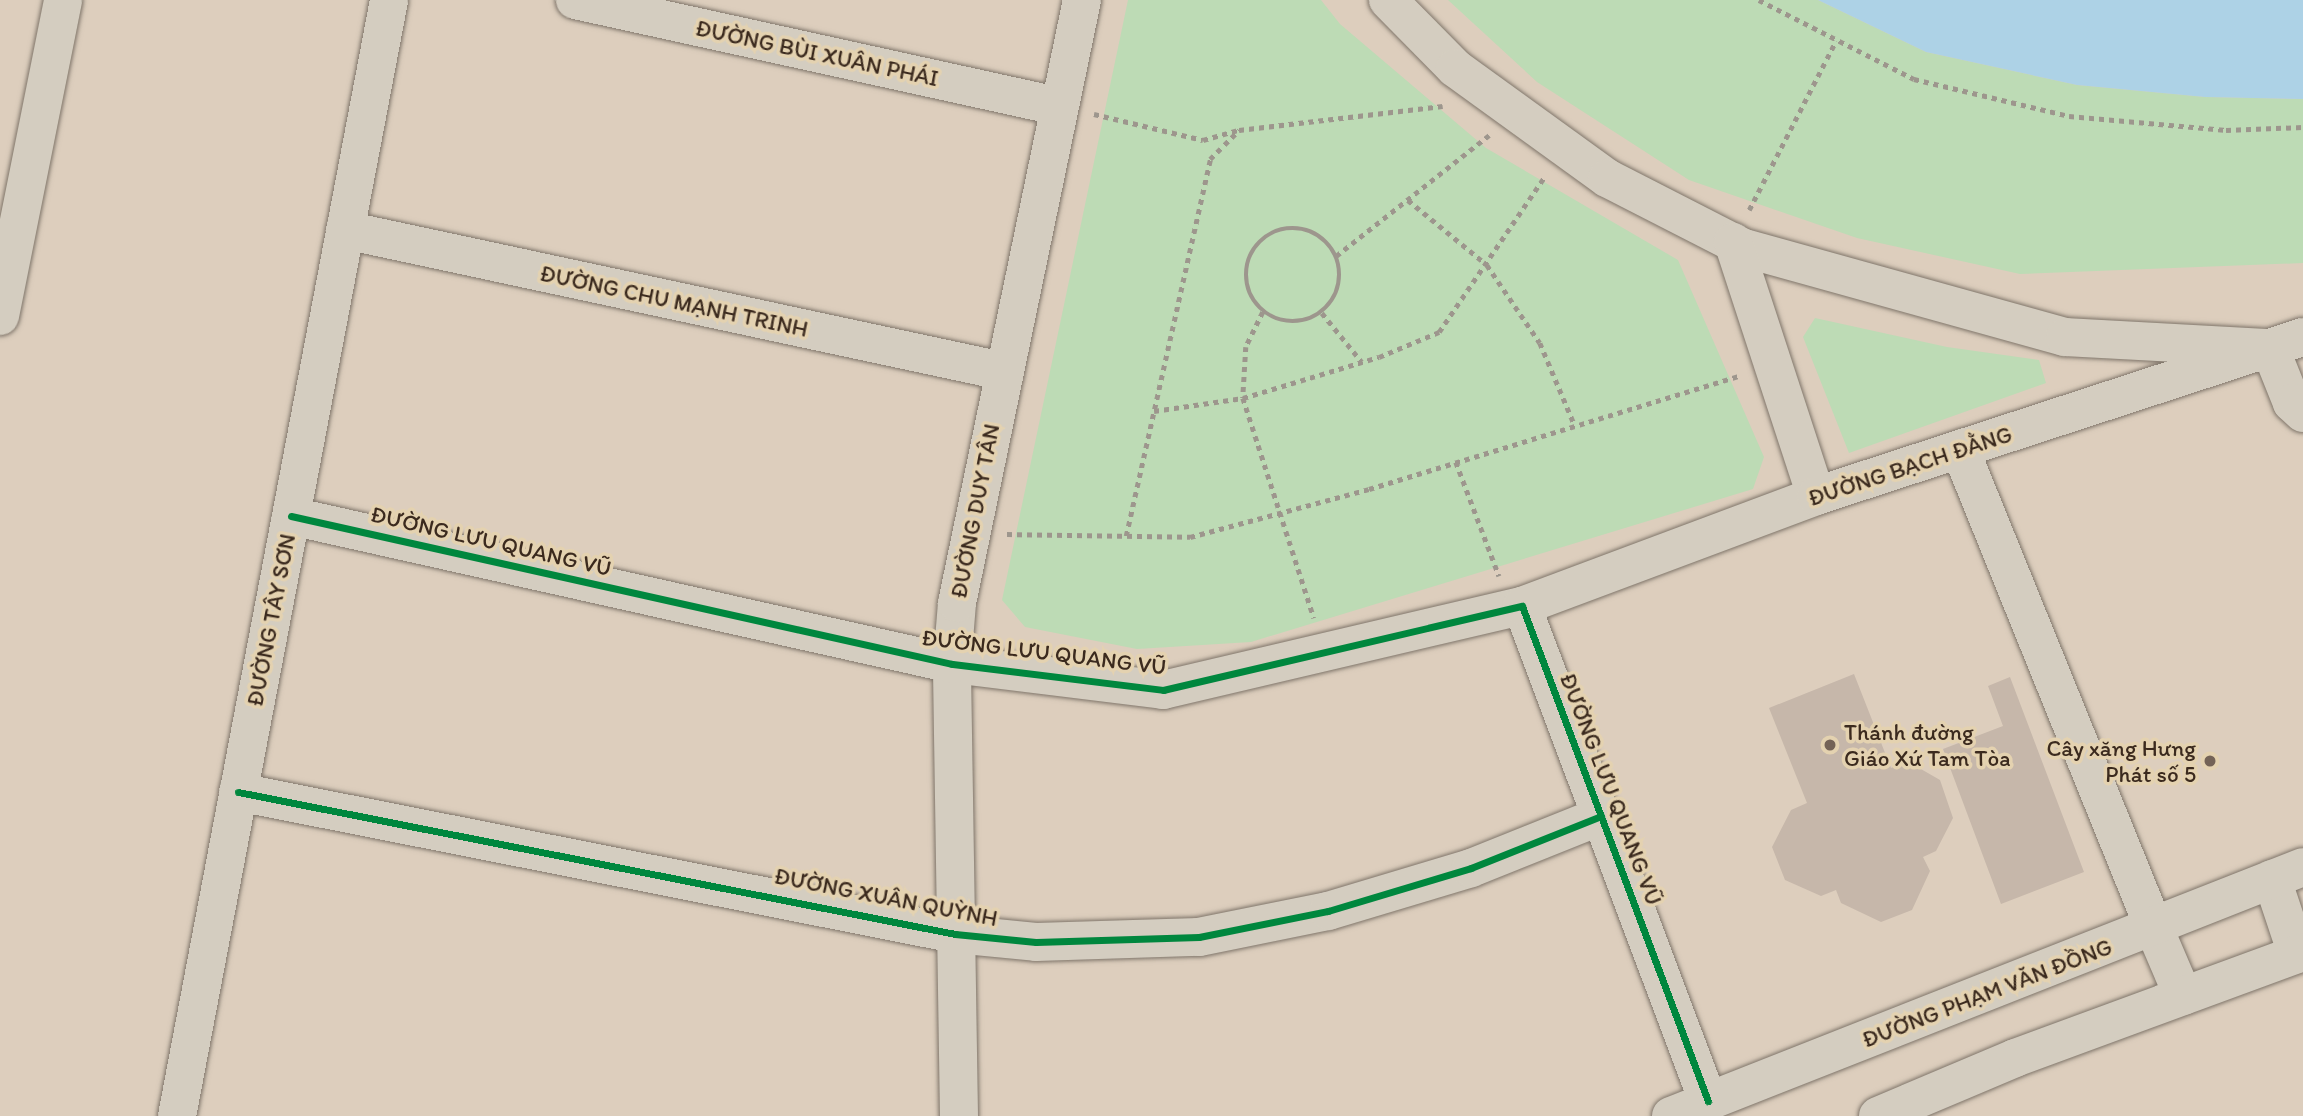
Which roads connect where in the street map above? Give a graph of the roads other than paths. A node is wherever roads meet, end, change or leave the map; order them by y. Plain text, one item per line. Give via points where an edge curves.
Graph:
1 (63, 0) edge
2 (389, 0) edge
3 (575, 0) edge
4 (1083, 0) edge
5 (1388, 0) edge
6 (1059, 106) junction
7 (345, 230) junction
8 (1732, 242) junction
9 (0, 316) edge
10 (2287, 343) edge
11 (1002, 371) junction
12 (2303, 413) edge
13 (1959, 449) junction
14 (1816, 496) junction
15 (290, 516) junction
16 (1516, 608) junction
17 (952, 664) junction
18 (238, 792) junction
19 (1601, 816) junction
20 (2287, 873) edge
21 (2154, 928) junction
22 (955, 934) junction
23 (2301, 956) edge
24 (2183, 996) junction
25 (1708, 1101) junction
26 (177, 1116) edge
27 (959, 1116) edge
28 (1671, 1116) edge
29 (1878, 1116) edge

1 - 9 street
2 - 7 street, ĐƯỜNG TÂY SƠN
3 - 6 street, ĐƯỜNG BÙI XUÂN PHÁI
4 - 6 street, ĐƯỜNG DUY TÂN
5 - 8 street via 1455,68 1564,148 1607,178
6 - 11 street, ĐƯỜNG DUY TÂN
7 - 11 street, ĐƯỜNG CHU MẠNH TRINH
7 - 15 street, ĐƯỜNG TÂY SƠN
8 - 10 street via 2065,337
8 - 14 street
10 - 12 street via 2292,403
10 - 13 street, ĐƯỜNG BẠCH ĐẰNG
11 - 17 street, ĐƯỜNG DUY TÂN via 957,603
13 - 14 street, ĐƯỜNG BẠCH ĐẰNG
13 - 21 street
14 - 16 street, ĐƯỜNG BẠCH ĐẰNG
15 - 17 street, ĐƯỜNG LƯU QUANG VŨ
15 - 18 street, ĐƯỜNG TÂY SƠN
16 - 17 street, ĐƯỜNG LƯU QUANG VŨ via 1163,690
16 - 19 street, ĐƯỜNG LƯU QUANG VŨ
17 - 22 street, ĐƯỜNG DUY TÂN
18 - 22 street, ĐƯỜNG XUÂN QUỲNH
18 - 26 street, ĐƯỜNG TÂY SƠN
19 - 22 street, ĐƯỜNG XUÂN QUỲNH via 1403,891 1199,937 1036,943
19 - 25 street, ĐƯỜNG LƯU QUANG VŨ
20 - 21 street, ĐƯỜNG PHẠM VĂN ĐỒNG
20 - 23 street
21 - 24 street
21 - 25 street, ĐƯỜNG PHẠM VĂN ĐỒNG
22 - 27 street, ĐƯỜNG DUY TÂN
23 - 24 street
24 - 29 street
25 - 28 street, ĐƯỜNG PHẠM VĂN ĐỒNG

